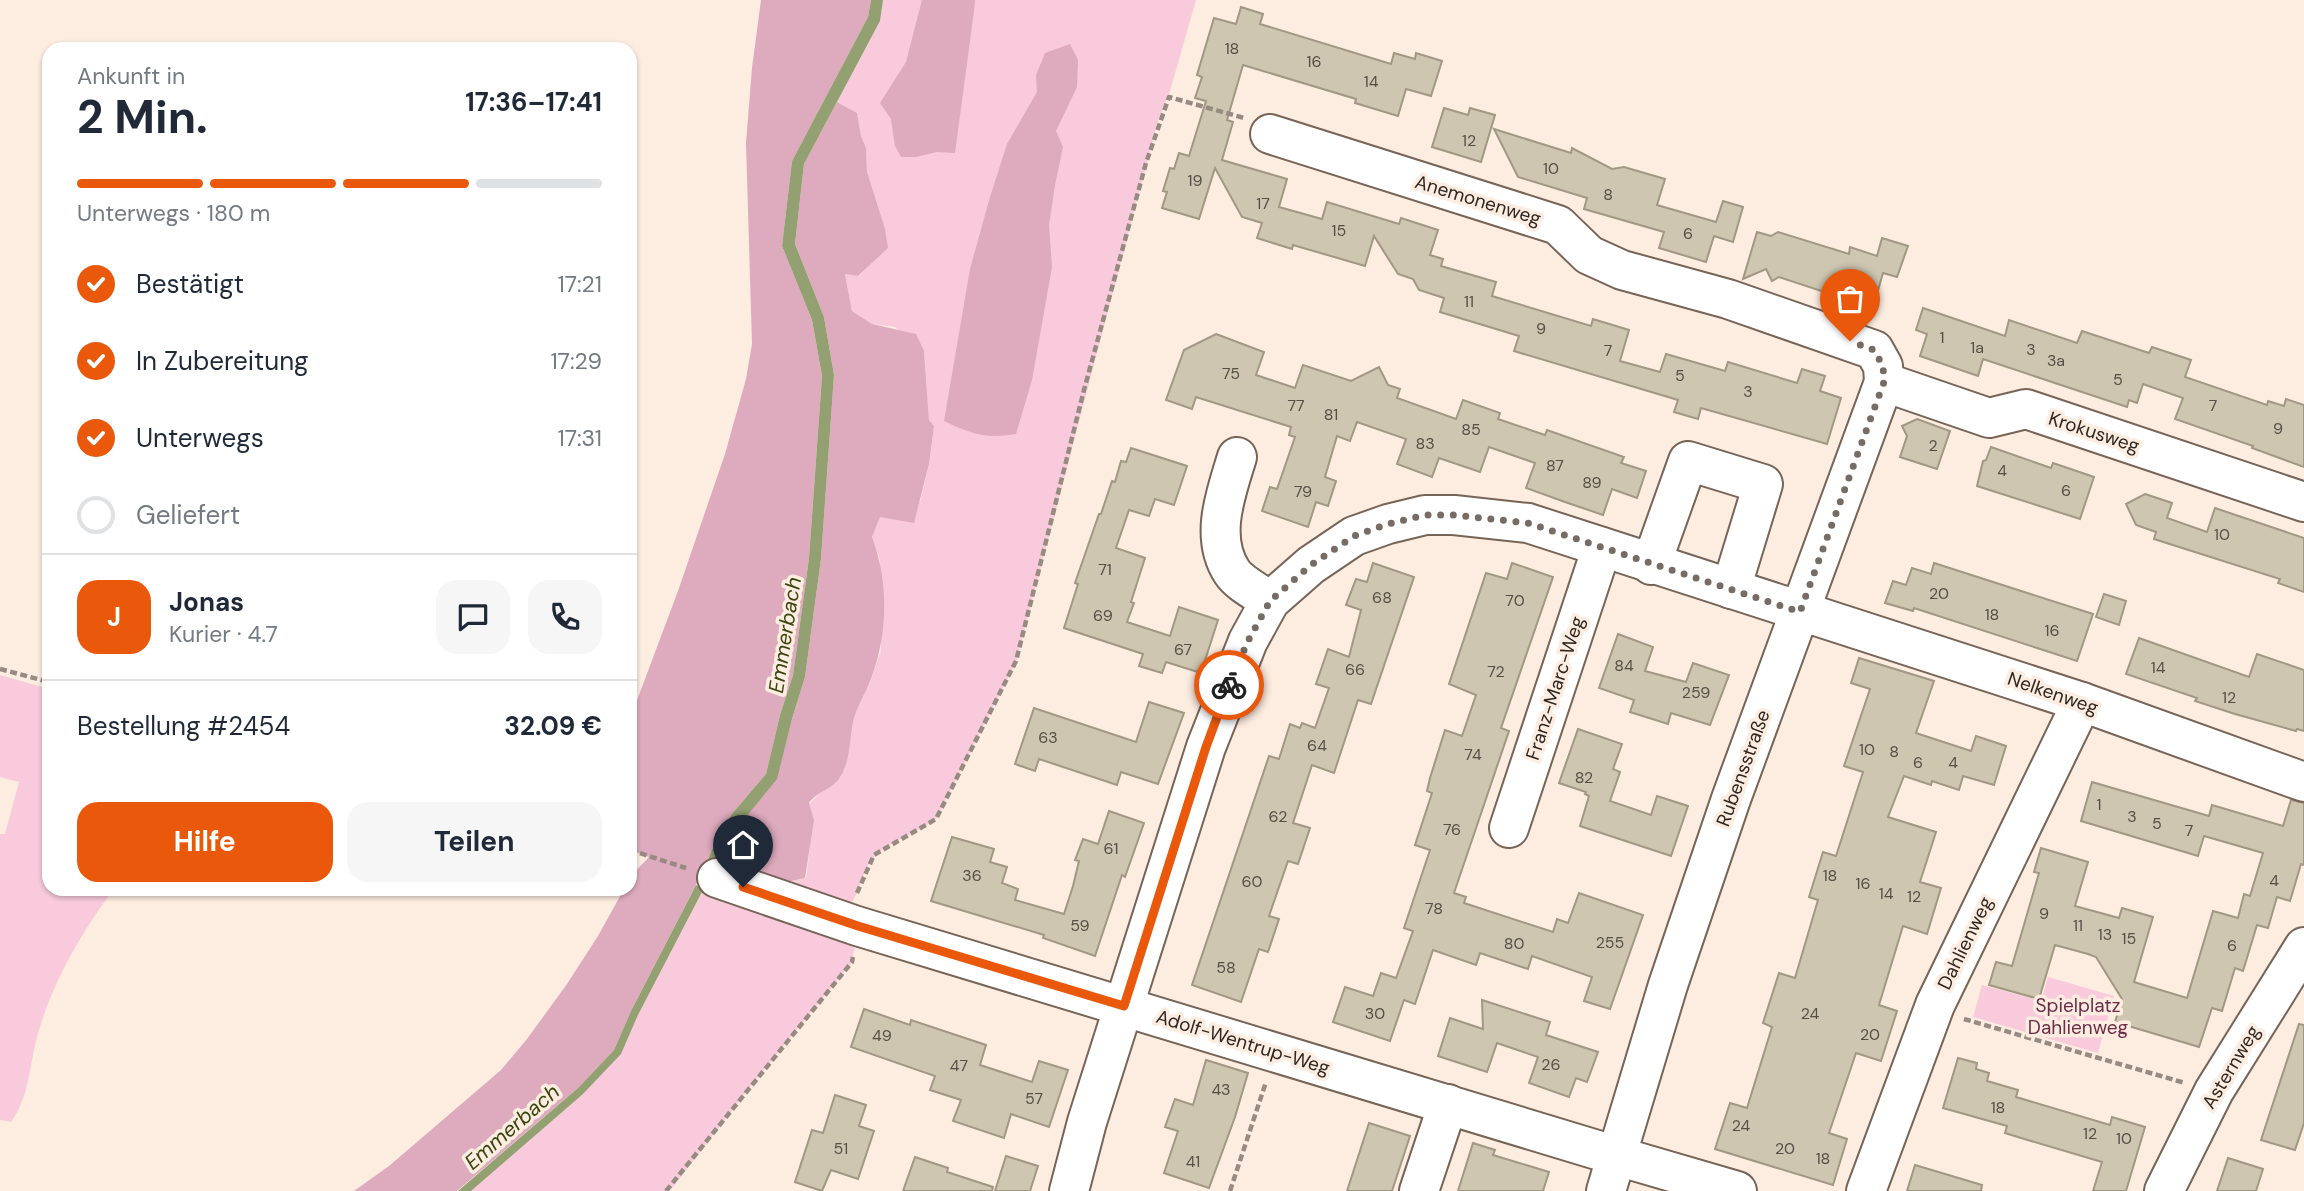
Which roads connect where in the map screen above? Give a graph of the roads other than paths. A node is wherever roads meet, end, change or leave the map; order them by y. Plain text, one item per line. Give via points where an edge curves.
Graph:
1 (1270, 134) road end
2 (1879, 366) junction
3 (1237, 457) dead end
4 (2304, 502) edge
5 (1602, 547) junction
6 (1651, 565) junction
7 (1731, 589) junction
8 (1270, 601) junction
9 (1800, 612) junction
10 (2082, 702) junction
11 (2304, 782) edge
12 (1509, 828) dead end
13 (717, 878) dead end
14 (2304, 947) edge
15 (1124, 1006) junction
16 (1448, 1104) junction
17 (1611, 1174) edge
18 (1069, 1191) edge
19 (1419, 1191) edge
20 (1737, 1191) edge
21 (1866, 1191) edge
22 (2164, 1191) edge

1 - 2 street, Anemonenweg via 1558,225 1589,255 1622,270 1728,299
2 - 4 street, Krokusweg via 1989,418 2026,409
2 - 9 street, Rubensstraße
3 - 8 street via 1219,536 1233,574
5 - 6 street
5 - 8 street via 1528,523 1425,515 1354,536
5 - 12 street, Franz-Marc-Weg
6 - 7 street
6 - 7 street via 1688,461 1763,484
7 - 9 street
8 - 15 street via 1248,641 1206,747
9 - 10 street, Nelkenweg
9 - 17 street, Rubensstraße via 1668,985
10 - 11 street, Nelkenweg
10 - 21 street, Dahlienweg via 1935,1005
13 - 15 street, Adolf-Wentrup-Weg
14 - 22 street, Asternweg via 2214,1091
15 - 16 street, Adolf-Wentrup-Weg
15 - 18 street
16 - 17 street, Adolf-Wentrup-Weg
16 - 19 street
17 - 20 street, Adolf-Wentrup-Weg

